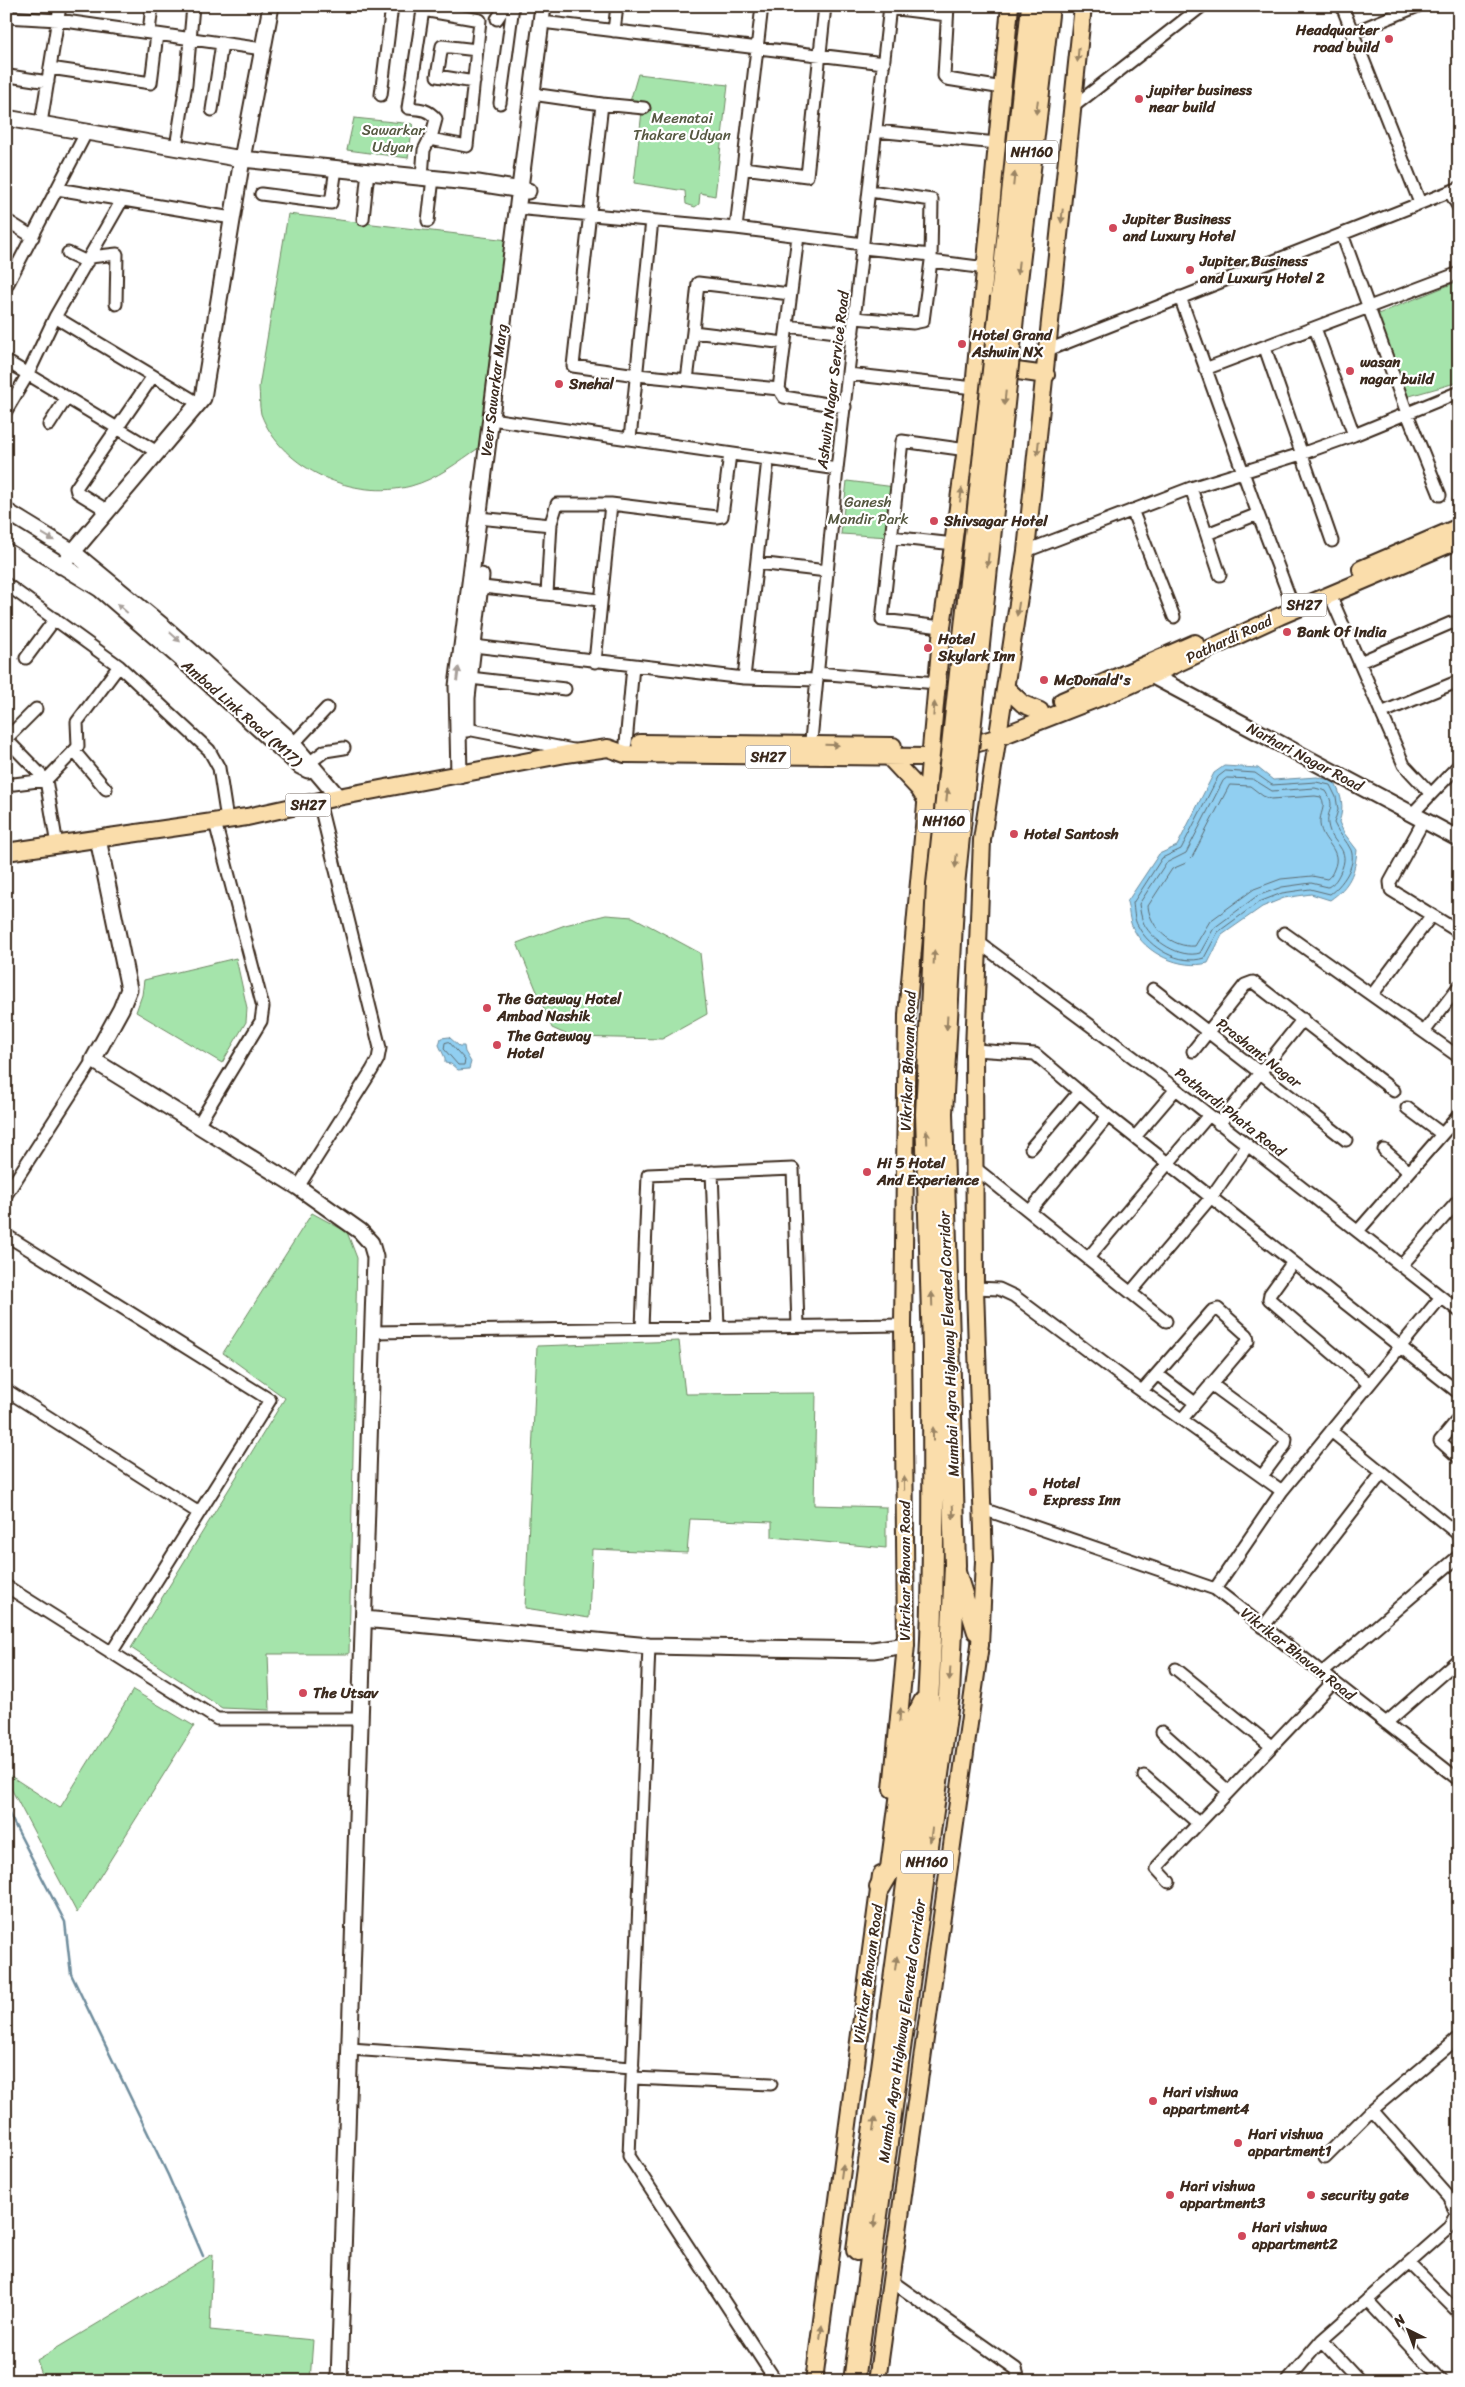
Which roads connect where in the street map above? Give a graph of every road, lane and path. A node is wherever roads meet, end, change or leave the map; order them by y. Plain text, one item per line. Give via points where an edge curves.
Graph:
1 (60, 6) edge
2 (152, 6) edge
3 (193, 6) edge
4 (271, 6) edge
5 (392, 6) edge
6 (502, 6) edge
7 (513, 6) edge
8 (544, 6) edge
9 (553, 6) edge
10 (618, 6) edge
11 (762, 6) edge
12 (825, 6) edge
13 (1010, 6) edge
14 (1032, 6) edge
15 (1048, 6) edge
16 (1083, 6) edge
17 (1202, 6) edge
18 (1342, 6) edge
19 (1418, 6) edge
20 (890, 7) edge
21 (948, 10) edge
22 (6, 17) edge
23 (497, 19) dead end
24 (58, 20) junction
25 (550, 23) junction
26 (614, 31) junction
27 (153, 33) junction
28 (1352, 33) junction
29 (189, 38) junction
30 (222, 43) junction
31 (263, 48) junction
32 (757, 49) junction
33 (477, 50) junction
34 (820, 57) junction
35 (884, 63) junction
36 (50, 68) junction
37 (9, 76) dead end
38 (48, 82) junction
39 (474, 82) junction
40 (1003, 88) junction
41 (536, 94) junction
42 (381, 95) dead end
43 (500, 103) dead end
44 (602, 104) junction
45 (1074, 106) junction
46 (644, 108) dead end
47 (212, 110) dead end
48 (6, 118) edge
49 (41, 123) junction
50 (87, 131) junction
51 (876, 131) junction
52 (430, 139) junction
53 (998, 143) junction
54 (176, 147) junction
55 (242, 158) junction
56 (336, 168) junction
57 (743, 168) junction
58 (368, 171) junction
59 (428, 177) junction
60 (57, 190) junction
61 (524, 190) junction
62 (1454, 190) edge
63 (870, 191) junction
64 (261, 194) dead end
65 (122, 200) junction
66 (1420, 203) junction
67 (526, 208) junction
68 (1459, 208) edge
69 (592, 214) junction
70 (232, 218) junction
71 (364, 219) dead end
72 (6, 220) edge
73 (652, 220) junction
74 (428, 221) dead end
75 (736, 228) junction
76 (1342, 234) junction
77 (798, 236) junction
78 (33, 237) junction
79 (863, 246) junction
80 (68, 253) dead end
81 (931, 258) junction
82 (88, 260) junction
83 (986, 268) junction
84 (1459, 273) edge
85 (6, 287) edge
86 (790, 294) junction
87 (1180, 297) junction
88 (116, 304) dead end
89 (1368, 306) junction
90 (55, 317) junction
91 (855, 318) junction
92 (787, 326) junction
93 (1315, 328) junction
94 (693, 332) junction
95 (853, 334) junction
96 (785, 343) junction
97 (1265, 348) junction
98 (1048, 350) junction
99 (6, 361) edge
100 (976, 365) junction
101 (1205, 369) junction
102 (28, 374) junction
103 (848, 374) junction
104 (637, 375) junction
105 (1046, 375) junction
106 (153, 376) junction
107 (687, 380) junction
108 (974, 388) junction
109 (779, 389) junction
110 (1459, 392) edge
111 (67, 397) junction
112 (198, 403) junction
113 (845, 407) junction
114 (6, 411) edge
115 (1407, 413) junction
116 (495, 419) junction
117 (50, 425) dead end
118 (118, 429) junction
119 (1354, 435) junction
120 (630, 439) junction
121 (966, 450) junction
122 (157, 452) junction
123 (730, 454) junction
124 (1301, 454) junction
125 (768, 459) junction
126 (837, 469) junction
127 (1244, 472) junction
128 (1191, 488) junction
129 (1440, 495) dead end
130 (611, 504) junction
131 (1132, 510) junction
132 (6, 511) edge
133 (108, 511) junction
134 (1258, 514) junction
135 (483, 518) junction
136 (551, 525) junction
137 (1459, 527) edge
138 (6, 531) edge
139 (1207, 534) junction
140 (891, 537) junction
141 (1459, 540) edge
142 (1332, 541) dead end
143 (954, 544) junction
144 (1026, 551) junction
145 (73, 552) junction
146 (757, 563) junction
147 (61, 566) junction
148 (827, 571) junction
149 (1220, 575) dead end
150 (6, 584) edge
151 (475, 586) junction
152 (547, 594) junction
153 (1330, 595) junction
154 (600, 600) junction
155 (1293, 605) junction
156 (1174, 617) dead end
157 (55, 619) junction
158 (942, 627) junction
159 (1459, 627) edge
160 (467, 645) junction
161 (26, 658) dead end
162 (595, 662) junction
163 (1360, 662) junction
164 (119, 666) junction
165 (633, 666) junction
166 (1147, 670) junction
167 (817, 677) junction
168 (470, 678) junction
169 (744, 678) junction
170 (1459, 682) edge
171 (937, 683) junction
172 (1006, 688) junction
173 (565, 689) dead end
174 (326, 708) dead end
175 (36, 709) dead end
176 (1040, 710) junction
177 (1381, 713) junction
178 (467, 729) junction
179 (999, 733) junction
180 (6, 739) edge
181 (626, 743) junction
182 (293, 744) junction
183 (344, 748) dead end
184 (608, 748) junction
185 (74, 751) junction
186 (810, 751) junction
187 (580, 752) junction
188 (930, 752) junction
189 (889, 757) junction
190 (1459, 765) edge
191 (314, 769) junction
192 (463, 774) junction
193 (46, 780) junction
194 (6, 785) edge
195 (106, 789) dead end
196 (1430, 793) junction
197 (338, 797) junction
198 (926, 800) junction
199 (319, 802) junction
200 (1418, 817) junction
201 (221, 821) junction
202 (98, 839) junction
203 (1459, 839) edge
204 (57, 845) junction
205 (6, 852) edge
206 (1431, 916) junction
207 (1459, 932) edge
208 (1284, 933) dead end
209 (978, 942) junction
210 (1459, 986) edge
211 (1153, 989) dead end
212 (909, 992) junction
213 (1372, 995) junction
214 (975, 1000) junction
215 (1303, 1019) junction
216 (1207, 1032) junction
217 (1424, 1032) junction
218 (974, 1050) junction
219 (1193, 1051) dead end
220 (1459, 1057) edge
221 (92, 1060) junction
222 (1260, 1073) junction
223 (1176, 1089) junction
224 (1394, 1091) dead end
225 (1079, 1092) junction
226 (1406, 1108) dead end
227 (1459, 1114) edge
228 (1208, 1115) junction
229 (1108, 1116) junction
230 (1220, 1124) junction
231 (198, 1125) junction
232 (1442, 1134) junction
233 (1135, 1137) junction
234 (1346, 1140) dead end
235 (1248, 1145) junction
236 (1031, 1148) dead end
237 (1384, 1150) dead end
238 (1168, 1163) junction
239 (974, 1167) junction
240 (712, 1172) junction
241 (1409, 1172) junction
242 (298, 1187) junction
243 (6, 1195) edge
244 (1212, 1196) junction
245 (1459, 1200) edge
246 (1030, 1211) junction
247 (1358, 1231) junction
248 (6, 1235) edge
249 (1088, 1258) junction
250 (1292, 1262) junction
251 (1401, 1266) junction
252 (975, 1288) junction
253 (1131, 1292) junction
254 (1441, 1297) junction
255 (1459, 1311) edge
256 (1166, 1321) dead end
257 (902, 1325) junction
258 (798, 1326) junction
259 (718, 1327) junction
260 (642, 1328) junction
261 (373, 1332) junction
262 (941, 1344) junction
263 (1400, 1346) junction
264 (1157, 1374) junction
265 (1211, 1384) junction
266 (1369, 1384) junction
267 (6, 1390) edge
268 (1142, 1391) junction
269 (1459, 1393) edge
270 (1196, 1403) junction
271 (1459, 1418) edge
272 (1182, 1419) junction
273 (1331, 1431) junction
274 (1459, 1458) edge
275 (1382, 1473) junction
276 (1262, 1476) junction
277 (1282, 1491) junction
278 (983, 1508) junction
279 (199, 1513) junction
280 (1459, 1535) edge
281 (1459, 1556) edge
282 (955, 1565) junction
283 (6, 1586) edge
284 (1215, 1589) junction
285 (364, 1618) junction
286 (1263, 1627) junction
287 (906, 1645) junction
288 (980, 1645) junction
289 (649, 1646) junction
290 (112, 1653) junction
291 (1459, 1659) edge
292 (1176, 1669) dead end
293 (1322, 1673) junction
294 (1333, 1682) junction
295 (930, 1689) junction
296 (361, 1719) junction
297 (1386, 1722) junction
298 (1162, 1732) dead end
299 (1270, 1746) junction
300 (1144, 1776) dead end
301 (1459, 1780) edge
302 (1228, 1791) junction
303 (1198, 1823) junction
304 (1169, 1882) dead end
305 (880, 1887) junction
306 (1459, 2037) edge
307 (350, 2049) junction
308 (633, 2073) junction
309 (771, 2084) dead end
310 (1372, 2110) junction
311 (1325, 2157) dead end
312 (1409, 2263) junction
313 (890, 2280) junction
314 (1367, 2300) junction
315 (1459, 2314) edge
316 (1322, 2340) junction
317 (339, 2381) edge
318 (776, 2381) edge
319 (814, 2381) edge
320 (841, 2381) edge
321 (854, 2381) edge
322 (877, 2381) edge
323 (1016, 2381) edge
324 (1287, 2381) edge
325 (1360, 2381) edge
326 (1442, 2381) edge

1 - 24 street
2 - 27 street
3 - 29 street
4 - 31 street
5 - 42 street
6 - 23 street
7 - 43 street
8 - 41 street, Veer Sawarkar Marg
9 - 25 street, Veer Sawarkar Marg
10 - 26 street
11 - 32 street
12 - 34 street
13 - 40 main road, Vikrikar Bhavan Road
262 -> 14 highway, Mumbai Agra Highway Elevated Corridor / NH160, bridge via 926,1114 938,884
15 -> 262 highway, Mumbai Agra Highway Elevated Corridor / NH160, bridge via 954,885 942,1113
16 -> 45 main road
17 - 45 street
18 - 28 street
19 - 28 street
20 - 21 street
20 - 35 street, Ashwin Nagar Service Road
21 - 40 street via 944,76
22 - 24 street
24 - 27 street
24 - 36 street
25 - 26 street
25 - 41 street, Veer Sawarkar Marg
26 - 32 street
27 - 29 street
27 - 36 street via 151,83
28 - 66 street
29 - 30 street
29 - 54 street
30 - 31 street
30 - 47 street
31 - 55 street
32 - 34 street
32 - 57 street
33 - 39 street
33 - 39 street via 442,46 437,76
33 - 52 street via 480,20 423,10 408,108 431,112 436,120
34 - 35 street
34 - 57 street via 807,176
35 - 51 street, Ashwin Nagar Service Road
36 - 38 street
37 - 38 street
38 - 49 street
39 - 52 street via 467,146
40 - 53 main road, Vikrikar Bhavan Road
41 - 44 street
41 - 61 street, Veer Sawarkar Marg
44 - 46 street
44 - 69 street
45 -> 98 main road
48 - 49 street
49 - 50 street
50 - 54 street
50 - 60 street
51 - 53 street
51 - 63 street, Ashwin Nagar Service Road
52 - 59 street via 424,150
53 - 83 main road, Vikrikar Bhavan Road
54 - 55 street
55 - 56 street
55 - 70 street
56 - 58 street
56 - 64 street via 331,203
57 - 75 street
58 - 59 street
58 - 71 street
59 - 61 street
59 - 74 street
60 - 65 street
60 - 78 street
61 - 67 street, Veer Sawarkar Marg
61 - 116 street, Veer Sawarkar Marg
62 - 66 street
62 - 68 street
63 - 79 street, Ashwin Nagar Service Road
63 - 81 street via 932,200
65 - 70 street
65 - 82 street
66 - 76 street
67 - 69 street
67 - 116 street, Veer Sawarkar Marg
69 - 73 street
69 - 104 street via 573,366
70 - 112 street via 203,398
72 - 78 street
73 - 75 street
73 - 104 street
75 - 77 street
76 - 87 street
76 - 89 street
77 - 79 street
77 - 86 street
78 - 85 street
79 - 81 street
79 - 91 street, Ashwin Nagar Service Road
80 - 82 street
81 - 83 street
81 - 91 street via 923,322
82 - 88 street via 117,254
82 - 90 street
83 - 100 main road, Vikrikar Bhavan Road
84 - 89 street
86 - 92 street
86 - 94 street via 698,282
87 - 98 street
87 - 101 street
89 - 93 street
89 - 115 street
90 - 102 street
90 - 106 street
91 - 95 street, Ashwin Nagar Service Road
92 - 95 street
92 - 96 street
93 - 97 street
93 - 119 street
94 - 96 street
94 - 107 street
95 - 103 street, Ashwin Nagar Service Road
96 - 109 street
97 - 101 street
97 - 124 street
98 - 105 main road
99 - 102 street
100 - 105 main road
100 - 108 main road, Vikrikar Bhavan Road
101 - 127 street
102 - 111 street
102 - 114 street
103 - 108 street
103 - 113 street, Ashwin Nagar Service Road
104 - 107 street
104 - 120 street
105 -> 144 main road
106 - 112 street
106 - 118 street
107 - 109 street
108 - 121 main road, Vikrikar Bhavan Road
109 - 113 street via 784,397
110 - 115 street
111 - 117 street
111 - 118 street
112 - 122 street
113 - 126 street, Ashwin Nagar Service Road
115 - 119 street
115 - 129 street
116 - 120 street
116 - 135 street, Veer Sawarkar Marg
118 - 122 street
118 - 133 street via 76,488 77,492
119 - 124 street
120 - 123 street
121 - 140 street via 902,441
143 -> 121 main road, Vikrikar Bhavan Road
122 - 133 street
123 - 125 street
123 - 130 street via 722,516
124 - 127 street
124 - 142 street
125 - 126 street
125 - 146 street
126 - 148 street, Ashwin Nagar Service Road
127 - 128 street
127 - 134 street
128 - 131 street
128 - 139 street
130 - 136 street via 556,504
130 - 154 street
131 - 144 street
131 - 156 street
132 -> 145 street, Ambad Link Road (M17)
133 - 145 street
134 - 139 street
134 - 155 street
135 - 136 street
135 - 151 street, Veer Sawarkar Marg
136 - 152 street
137 - 155 main road
138 - 147 street, Ambad Link Road (M17)
139 - 149 street
140 - 143 street
140 - 158 street via 882,620
141 - 153 main road, SH27
143 - 158 main road, Vikrikar Bhavan Road
144 -> 172 main road
145 - 147 street
145 -> 182 street, Ambad Link Road (M17) via 164,627
146 - 148 street
146 - 169 street
191 -> 147 street, Ambad Link Road (M17) via 300,766 100,589
148 - 167 street, Ashwin Nagar Service Road
150 - 157 street
151 - 152 street
151 - 160 street, Veer Sawarkar Marg
152 - 154 street
153 - 155 main road, SH27
153 - 163 street
154 - 162 street
155 - 166 main road
157 - 161 street
157 - 164 street
158 - 171 main road, Vikrikar Bhavan Road
159 - 163 street via 1451,623
160 - 162 street
160 - 168 street, Veer Sawarkar Marg
192 -> 160 street, Veer Sawarkar Marg via 456,696
162 - 165 street
163 - 177 street
164 - 185 street via 77,722 78,746
164 - 201 street via 192,733 215,759 219,768
165 - 169 street
165 - 181 street
166 - 176 main road
166 - 179 main road, SH27
166 - 200 street, Narhari Nagar Road
167 - 169 street
167 - 171 street
167 - 186 street, Ashwin Nagar Service Road
168 - 173 street
168 - 178 street, Veer Sawarkar Marg
170 - 177 street
188 -> 171 main road, Vikrikar Bhavan Road
172 - 176 main road via 1023,704
172 - 179 main road
174 - 182 street
175 - 180 street
176 - 179 main road
177 - 196 street via 1404,765
178 - 187 street
178 - 192 street, Veer Sawarkar Marg
179 - 188 main road, SH27 / SH27
179 - 209 main road via 982,840
180 - 193 street
181 - 184 main road
181 - 186 main road
182 - 191 street, Ambad Link Road (M17)
183 - 191 street via 325,751
184 - 186 main road, SH27 / SH27 via 624,754
184 - 187 main road, SH27 / SH27
185 - 193 street
185 - 195 street
186 -> 188 main road
186 - 189 main road, SH27 / SH27
187 - 192 main road, SH27 / SH27
188 - 189 main road, SH27 / SH27
188 - 198 main road, Vikrikar Bhavan Road
189 - 198 main road
190 - 196 street
191 - 197 street
192 - 197 main road, SH27 / SH27
193 - 194 street
193 - 204 street
196 - 200 street
197 - 199 main road, SH27 / SH27
198 - 212 main road, Vikrikar Bhavan Road
199 - 201 main road, SH27 / SH27
199 - 242 street via 380,1048 378,1060
200 - 203 street, Narhari Nagar Road
200 - 206 street via 1390,886 1394,894
201 - 202 main road, SH27 / SH27
201 - 231 street via 263,1007 261,1021
202 - 204 main road, SH27 / SH27
202 - 221 street via 129,989
204 - 205 main road, SH27 / SH27
206 - 207 street
206 - 213 street
208 - 213 street
209 - 214 main road
209 - 223 street, Pathardi Phata Road
210 - 217 street
211 - 216 street, Prashant Nagar
212 - 214 main road
212 - 257 main road, Vikrikar Bhavan Road
213 - 217 street
214 - 218 main road
215 - 216 street via 1250,981
215 - 222 street
215 - 224 street
216 - 219 street
216 - 222 street, Prashant Nagar
217 - 220 street
218 - 225 street via 1035,1054
218 - 239 main road
221 - 231 street
221 - 243 street
222 - 230 street
222 - 234 street, Prashant Nagar
223 - 228 street, Pathardi Phata Road
223 - 233 street
225 - 229 street
225 - 236 street
226 - 232 street
227 - 232 street
228 - 230 street, Pathardi Phata Road
228 - 238 street
229 - 233 street
229 - 246 street
230 - 235 street, Pathardi Phata Road
231 - 242 street
232 - 241 street
233 - 238 street
235 - 244 street
235 - 247 street, Pathardi Phata Road
237 - 241 street
238 - 244 street
238 - 249 street
239 - 246 street
239 - 252 main road
240 - 258 street via 793,1169
240 - 259 street
240 - 260 street via 648,1175
241 - 247 street
242 - 261 street via 360,1230 371,1243 375,1257
244 - 250 street
244 - 253 street
245 - 251 street
246 - 249 street
247 - 251 street, Pathardi Phata Road
248 - 279 street via 270,1400
249 - 253 street
250 - 263 street
250 - 266 street via 1269,1299
251 - 254 street, Pathardi Phata Road
252 - 268 street via 999,1289 1014,1296
252 - 278 main road
253 - 256 street
254 - 255 street, Pathardi Phata Road
254 - 263 street
257 - 258 street
287 -> 257 main road, Vikrikar Bhavan Road
258 - 259 street
259 - 260 street
260 - 261 street
261 - 285 street
262 -> 282 highway, Mumbai Agra Highway Elevated Corridor / NH160
295 -> 262 highway, Mumbai Agra Highway Elevated Corridor / NH160
263 - 266 street
263 - 269 street
264 - 265 street via 1212,1311 1218,1310 1248,1338
264 - 268 street
264 - 270 street
265 - 270 street
265 - 276 street via 1286,1439
266 - 273 street
267 - 279 street
268 - 272 street
270 - 272 street
271 - 274 street via 1440,1441
272 - 276 street
273 - 275 street
273 - 277 street
275 - 280 street
275 - 286 street
276 - 277 street
277 - 284 street
278 - 284 street, Vikrikar Bhavan Road
278 - 288 main road
279 - 290 street
281 - 293 street
282 - 288 main road
282 -> 321 highway, Mumbai Agra Highway Elevated Corridor / NH160 via 949,1695 940,1773
283 - 290 street
284 - 286 street, Vikrikar Bhavan Road
285 - 289 street
285 - 296 street
286 - 293 street, Vikrikar Bhavan Road
287 - 289 street via 873,1650
305 -> 287 main road, Vikrikar Bhavan Road
288 - 313 main road
289 - 308 street
290 - 296 street via 216,1719
291 - 297 street
292 - 299 street
293 - 294 street, Vikrikar Bhavan Road
294 - 297 street, Vikrikar Bhavan Road
294 - 299 street
295 - 305 highway via 914,1722 906,1755 891,1868
320 -> 295 highway, Mumbai Agra Highway Elevated Corridor / NH160 via 923,1768
296 - 307 street
297 - 301 street, Vikrikar Bhavan Road
298 - 302 street
299 - 302 street
300 - 303 street
302 - 303 street
303 - 304 street via 1157,1867
319 -> 305 main road, Vikrikar Bhavan Road
306 - 310 street
307 - 308 street
307 - 317 street
308 - 309 street
308 - 318 street via 630,2156
310 - 311 street
310 - 312 street via 1448,2196 1457,2213 1450,2227
312 - 314 street
312 - 315 street
313 - 322 main road
313 - 323 street via 1016,2369
314 - 316 street
314 - 326 street
316 - 324 street
316 - 325 street

